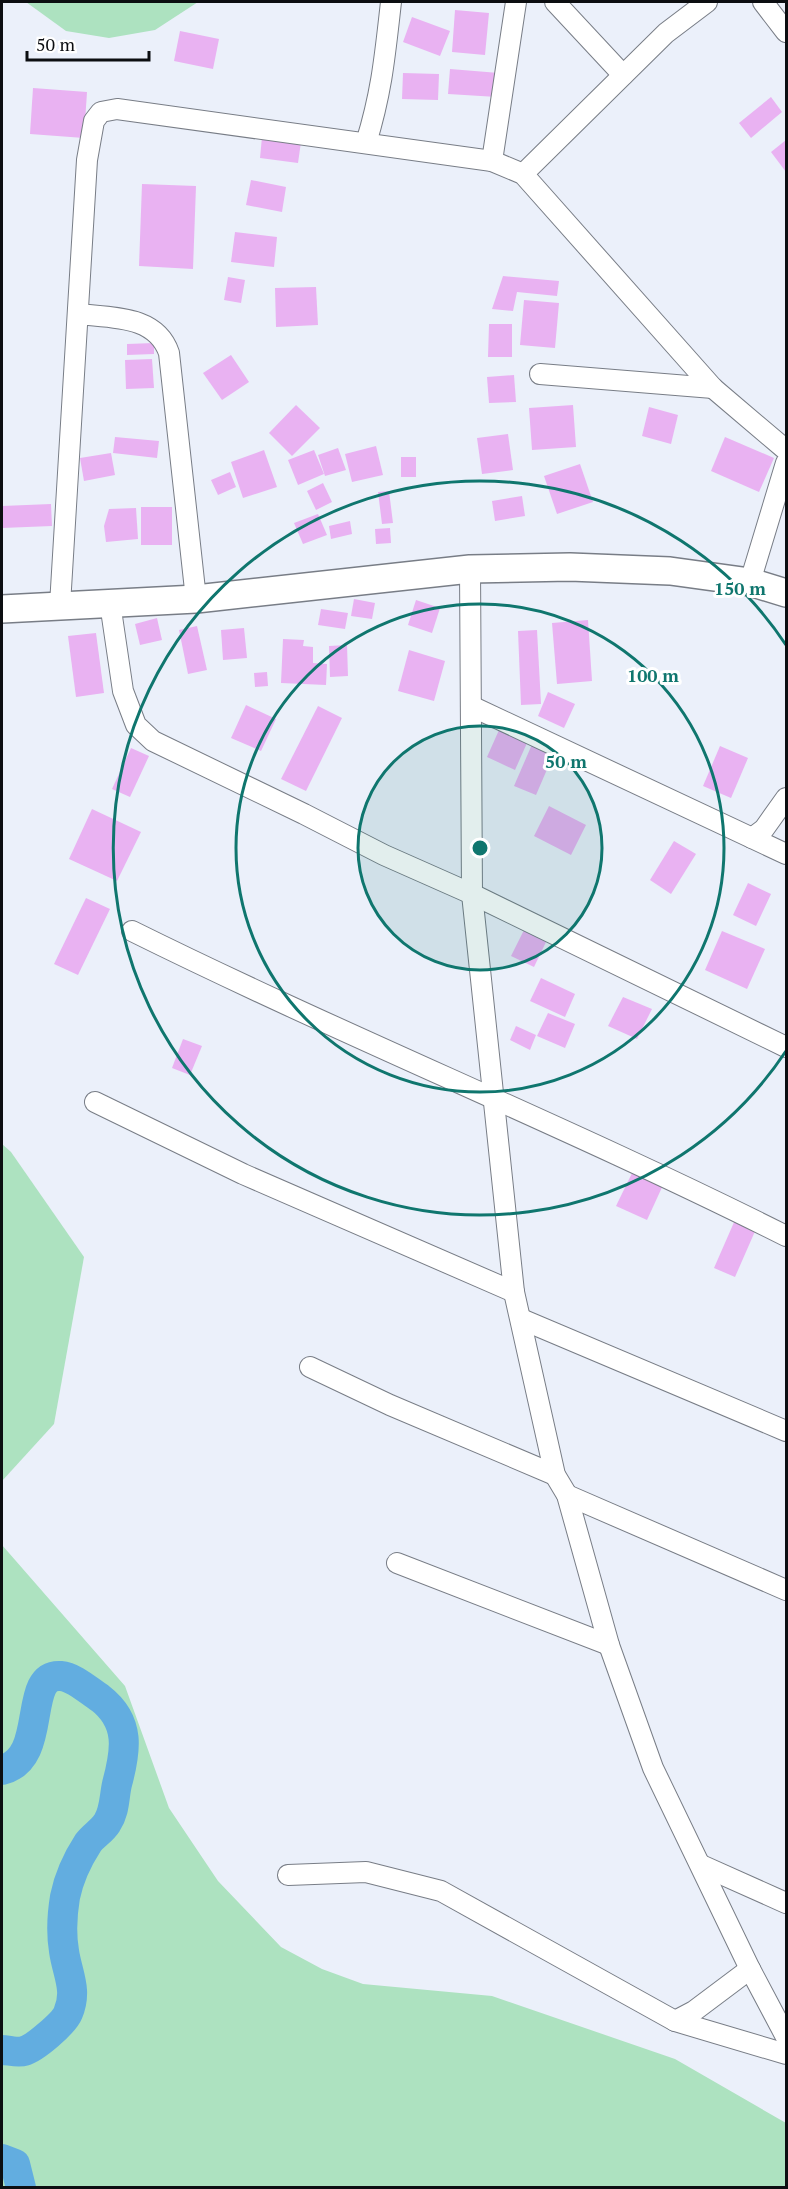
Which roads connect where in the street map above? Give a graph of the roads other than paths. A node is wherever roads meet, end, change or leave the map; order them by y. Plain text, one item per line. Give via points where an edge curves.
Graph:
1 (391, 2) edge
2 (516, 2) edge
3 (555, 2) edge
4 (708, 2) edge
5 (763, 2) edge
6 (786, 32) edge
7 (623, 75) junction
8 (366, 143) junction
9 (492, 162) junction
10 (523, 174) junction
11 (78, 314) junction
12 (540, 374) dead end
13 (712, 388) junction
14 (786, 450) edge
15 (786, 463) edge
16 (470, 569) junction
17 (750, 582) junction
18 (786, 593) edge
19 (196, 599) junction
20 (110, 603) junction
21 (60, 604) junction
22 (2, 609) edge
23 (471, 706) junction
24 (786, 798) edge
25 (752, 838) junction
26 (786, 854) edge
27 (472, 894) junction
28 (132, 931) dead end
29 (786, 1047) edge
30 (493, 1100) junction
31 (94, 1102) dead end
32 (786, 1236) edge
33 (513, 1292) junction
34 (521, 1319) junction
35 (310, 1367) dead end
36 (786, 1431) edge
37 (555, 1475) junction
38 (567, 1495) junction
39 (397, 1563) dead end
40 (786, 1590) edge
41 (609, 1645) junction
42 (701, 1864) junction
43 (288, 1875) dead end
44 (786, 1903) edge
45 (750, 1969) junction
46 (675, 2021) junction
47 (786, 2037) edge
48 (786, 2054) edge

1 - 8 street via 384,77
2 - 9 street
3 - 7 street
4 - 7 street via 666,33
5 - 6 street
7 - 10 street
8 - 9 street
8 - 11 street via 117,109 101,112 94,121 87,160
9 - 10 street
10 - 13 street
11 - 19 street via 138,322 157,331 165,342
11 - 21 street
12 - 13 street
13 - 14 street
15 - 17 street
16 - 17 main road via 570,567 659,571
16 - 19 main road
16 - 23 street
17 - 18 main road
19 - 20 main road
20 - 21 main road
20 - 27 street via 123,691 136,724 153,741
21 - 22 main road
23 - 25 street
23 - 27 street
24 - 25 street via 764,830
25 - 26 street
27 - 29 street
27 - 30 street
28 - 30 street via 269,999
30 - 32 street via 644,1166
30 - 33 street
31 - 33 street via 243,1174
33 - 34 street
34 - 36 street
34 - 37 street
35 - 37 street
37 - 38 street
38 - 40 street
38 - 41 street
39 - 41 street
41 - 42 street via 653,1768
42 - 44 street
42 - 45 street
43 - 46 street via 366,1872 441,1891
45 - 46 street via 694,2012
45 - 47 street
46 - 48 street

